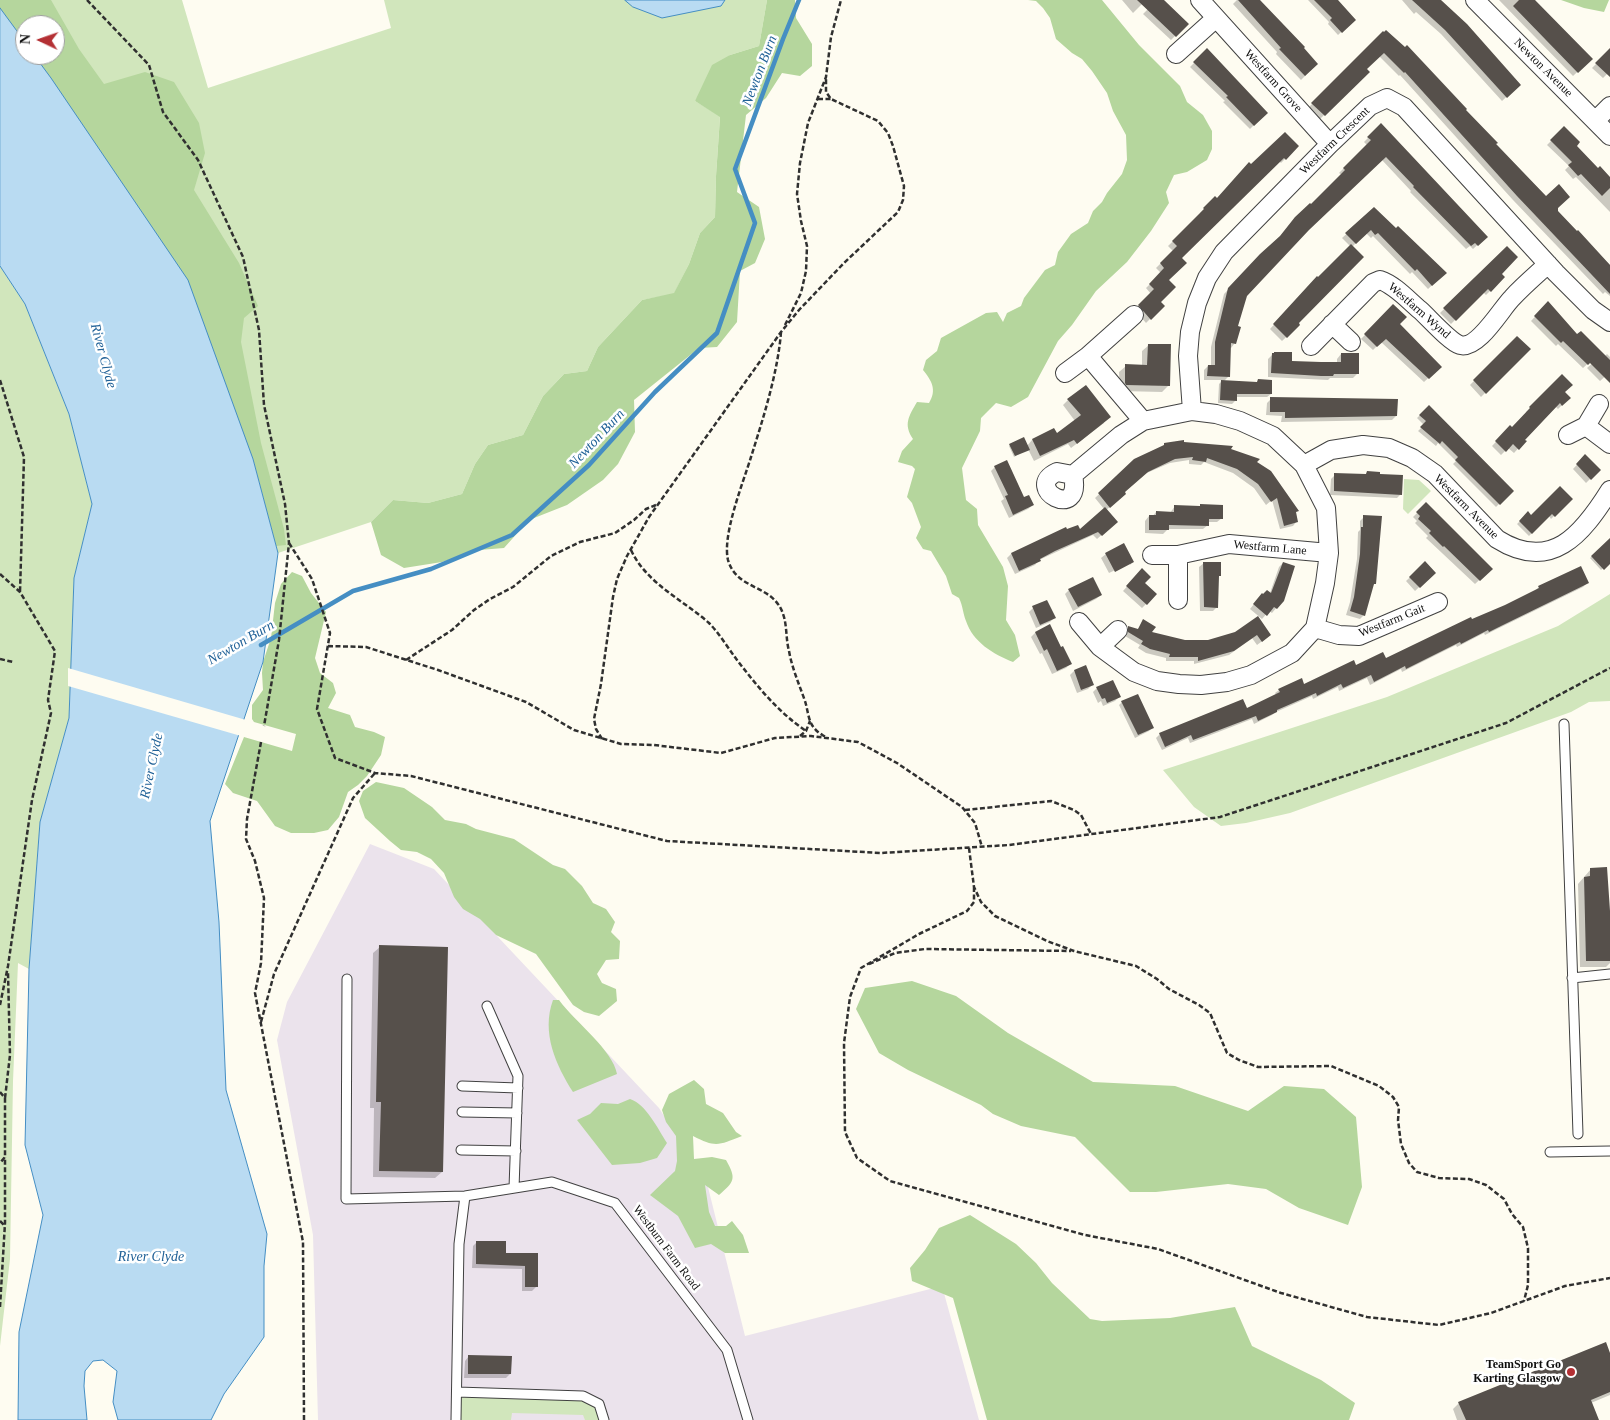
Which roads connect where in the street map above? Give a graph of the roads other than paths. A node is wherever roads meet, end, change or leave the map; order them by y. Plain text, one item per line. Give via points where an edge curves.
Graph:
1 (1200, 0) edge
2 (1475, 0) edge
3 (1216, 18) junction
4 (1176, 54) dead end
5 (1610, 106) edge
6 (1595, 121) junction
7 (1610, 136) edge
8 (1330, 144) junction
9 (1548, 264) junction
10 (1134, 315) dead end
11 (1610, 322) edge
12 (1332, 324) junction
13 (1351, 342) dead end
14 (1311, 346) dead end
15 (1088, 356) junction
16 (1065, 373) dead end
17 (1599, 404) dead end
18 (1192, 412) junction
19 (1144, 421) junction
20 (1586, 426) junction
21 (1568, 436) dead end
22 (1610, 444) edge
23 (1304, 465) junction
24 (1072, 475) dead end
25 (1610, 490) edge
26 (1329, 553) junction
27 (1152, 555) dead end
28 (1178, 555) junction
29 (1178, 600) dead end
30 (1438, 602) dead end
31 (1078, 622) dead end
32 (1315, 628) junction
33 (1118, 630) dead end
34 (1100, 647) junction
35 (1564, 724) dead end
36 (1610, 974) edge
37 (1572, 978) junction
38 (347, 979) dead end
39 (487, 1006) dead end
40 (462, 1086) dead end
41 (518, 1088) junction
42 (462, 1112) dead end
43 (517, 1113) junction
44 (1578, 1134) dead end
45 (460, 1150) dead end
46 (516, 1151) junction
47 (1610, 1151) edge
48 (1550, 1152) dead end
49 (514, 1188) junction
50 (465, 1196) junction
51 (457, 1392) junction
52 (456, 1420) edge
53 (604, 1420) edge
54 (748, 1420) edge

1 - 3 street, Westfarm Grove
2 - 6 street, Newton Avenue
3 - 4 street
3 - 8 street, Westfarm Grove
5 - 6 street
6 - 7 street, Newton Avenue
8 - 9 street, Westfarm Crescent via 1370,106 1387,98 1404,107
8 - 18 street, Westfarm Crescent via 1224,252 1207,278 1190,332 1188,356
9 - 11 street, Westfarm Crescent via 1593,310
9 - 12 street, Westfarm Wynd via 1510,299 1494,322 1464,346 1457,344 1430,318 1380,280 1373,283
10 - 15 street
12 - 13 street
12 - 14 street, Westfarm Wynd
15 - 16 street
15 - 19 street
17 - 20 street
18 - 19 street
18 - 23 street via 1216,414 1256,427 1273,436
19 - 24 street via 1121,435
20 - 21 street
20 - 22 street
23 - 25 street, Westfarm Avenue via 1330,450 1363,445 1389,448 1412,458 1434,474 1497,539 1517,549 1538,553 1566,542 1597,511
23 - 26 street via 1326,508
26 - 28 street, Westfarm Lane via 1229,544
26 - 32 street
27 - 28 street, Westfarm Lane
28 - 29 street
30 - 32 street, Westfarm Gait via 1359,636 1339,636
31 - 34 street
32 - 34 street via 1292,653 1251,674 1227,682 1201,685 1158,681 1134,672
33 - 34 street
35 - 37 lane
36 - 37 lane
37 - 44 lane
38 - 50 lane, Westburn Farm Road via 346,1199
39 - 41 lane via 518,1076
40 - 41 lane
41 - 43 lane
42 - 43 lane
43 - 46 lane
45 - 46 lane
46 - 49 lane
47 - 48 lane
49 - 50 lane, Westburn Farm Road
49 - 54 lane, Westburn Farm Road via 552,1182 615,1203 727,1350
50 - 51 lane via 458,1244
51 - 52 lane
51 - 53 lane via 583,1396 599,1404

